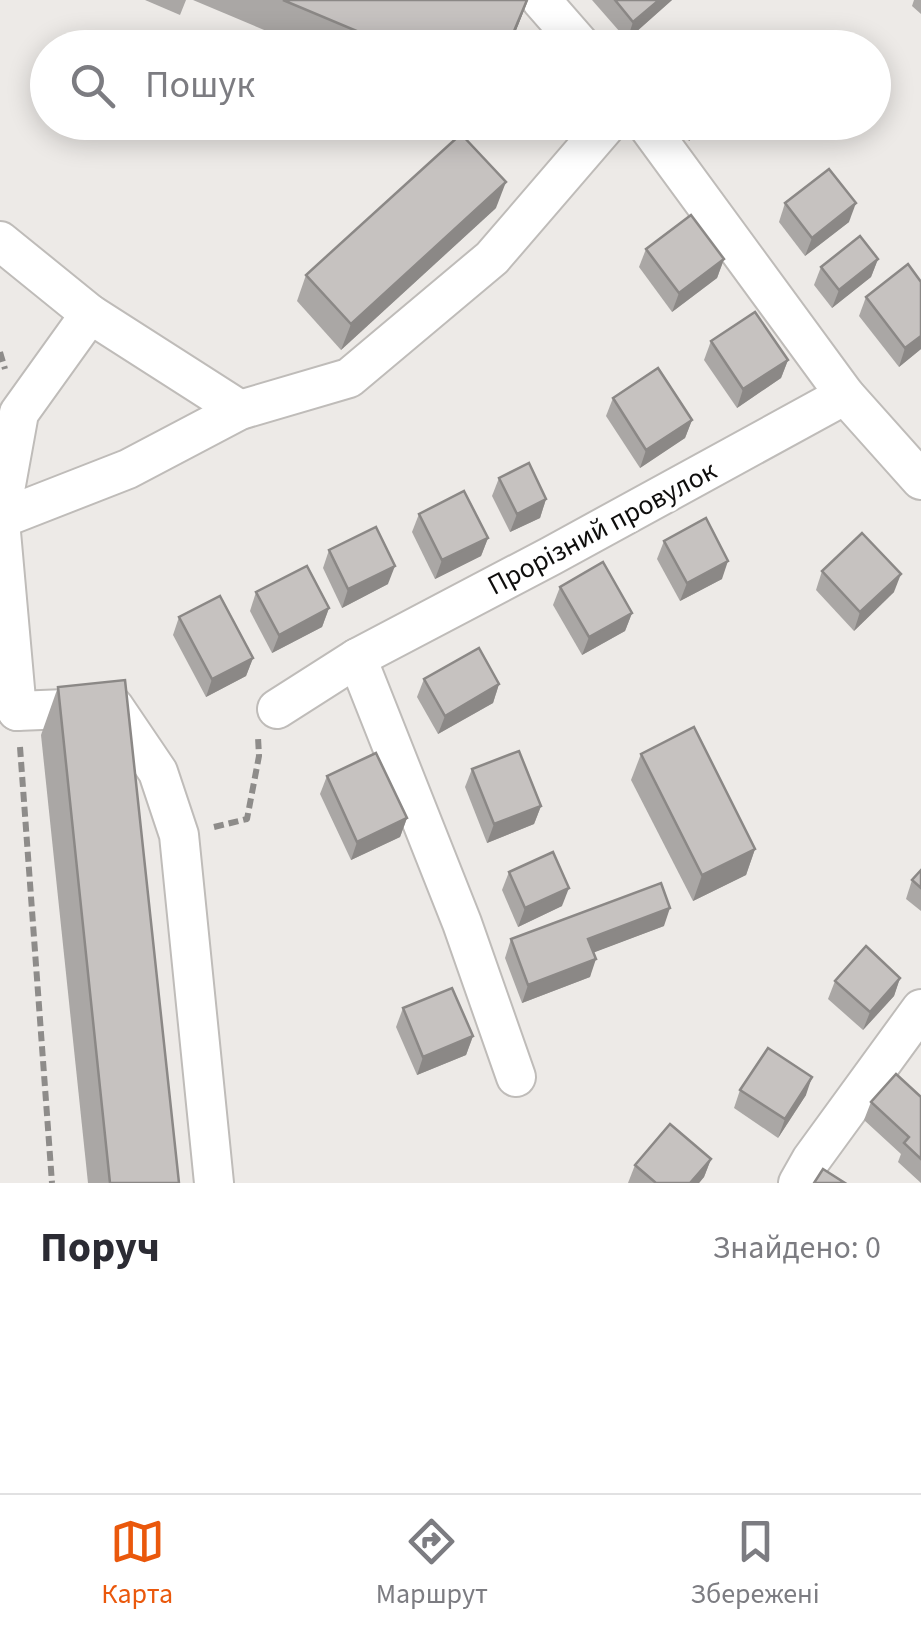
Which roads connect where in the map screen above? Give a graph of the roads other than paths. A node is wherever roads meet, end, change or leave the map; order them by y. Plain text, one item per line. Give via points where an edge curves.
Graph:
1 (544, 3) edge
2 (568, 30) edge
3 (594, 140) edge
4 (659, 140) edge
5 (0, 241) edge
6 (90, 314) junction
7 (845, 395) junction
8 (240, 410) junction
9 (921, 480) edge
10 (0, 520) edge
11 (357, 658) junction
12 (277, 709) dead end
13 (9, 722) edge
14 (921, 1009) edge
15 (516, 1077) dead end
16 (805, 1171) edge
17 (214, 1183) edge
18 (842, 1183) edge

1 - 2 street
3 - 8 street via 492,258 349,378
4 - 7 street
5 - 6 street
6 - 8 street
6 - 10 street via 20,412
7 - 9 street
7 - 11 street, Прорізний провулок
8 - 10 street via 128,469
10 - 13 street
11 - 12 street, Прорізний провулок
11 - 15 street
13 - 17 street via 114,707 158,772 180,835
14 - 16 street
16 - 18 street

